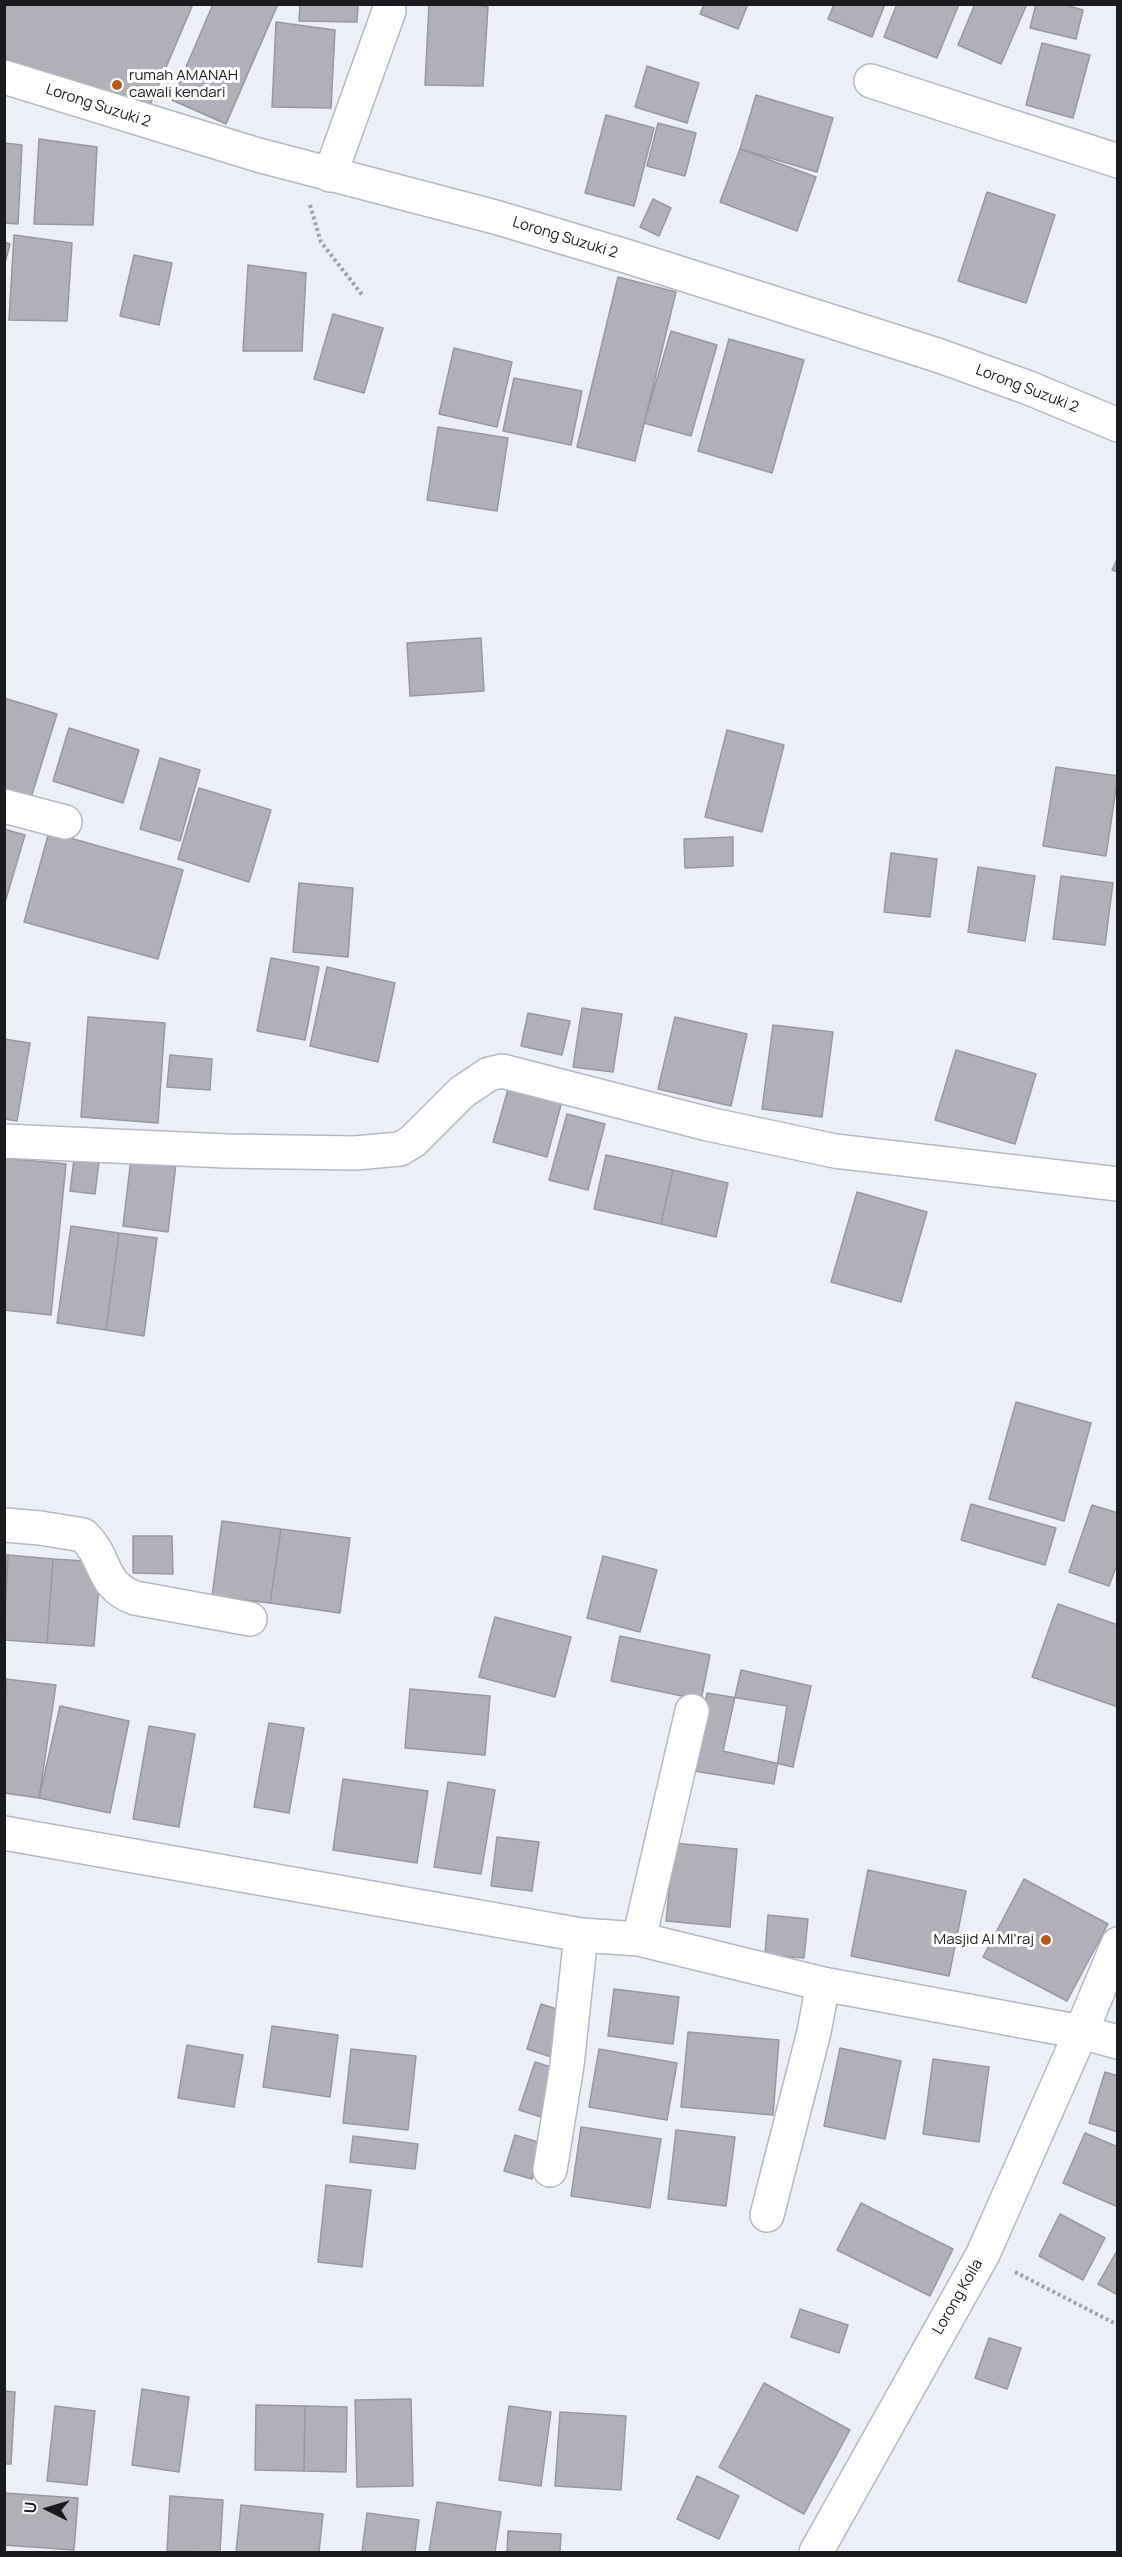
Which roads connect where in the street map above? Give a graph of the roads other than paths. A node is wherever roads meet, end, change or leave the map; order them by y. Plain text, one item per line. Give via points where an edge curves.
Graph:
1 (389, 12) dead end
2 (4, 77) edge
3 (871, 81) dead end
4 (1118, 161) edge
5 (330, 175) junction
6 (1117, 423) edge
7 (4, 806) edge
8 (65, 822) dead end
9 (4, 1141) edge
10 (1118, 1184) edge
11 (4, 1525) edge
12 (250, 1619) dead end
13 (692, 1711) dead end
14 (4, 1833) edge
15 (581, 1935) junction
16 (639, 1939) junction
17 (1118, 1944) edge
18 (823, 1984) junction
19 (1081, 2032) junction
20 (1118, 2042) edge
21 (550, 2170) dead end
22 (766, 2215) dead end
23 (816, 2553) edge

1 - 5 street
2 - 5 street, Lorong Suzuki 2
3 - 4 street
5 - 6 street, Lorong Suzuki 2 via 495,217 629,257 937,356
7 - 8 street
9 - 10 street via 226,1151 355,1153 400,1149 462,1092 489,1074 502,1071 708,1124 835,1151
11 - 12 street via 83,1535 121,1593
13 - 16 street
14 - 15 street
15 - 16 street
15 - 21 street via 567,2065
16 - 18 street
17 - 19 street, Lorong Koila
18 - 19 street
18 - 22 street
19 - 20 street
19 - 23 street, Lorong Koila via 982,2254

